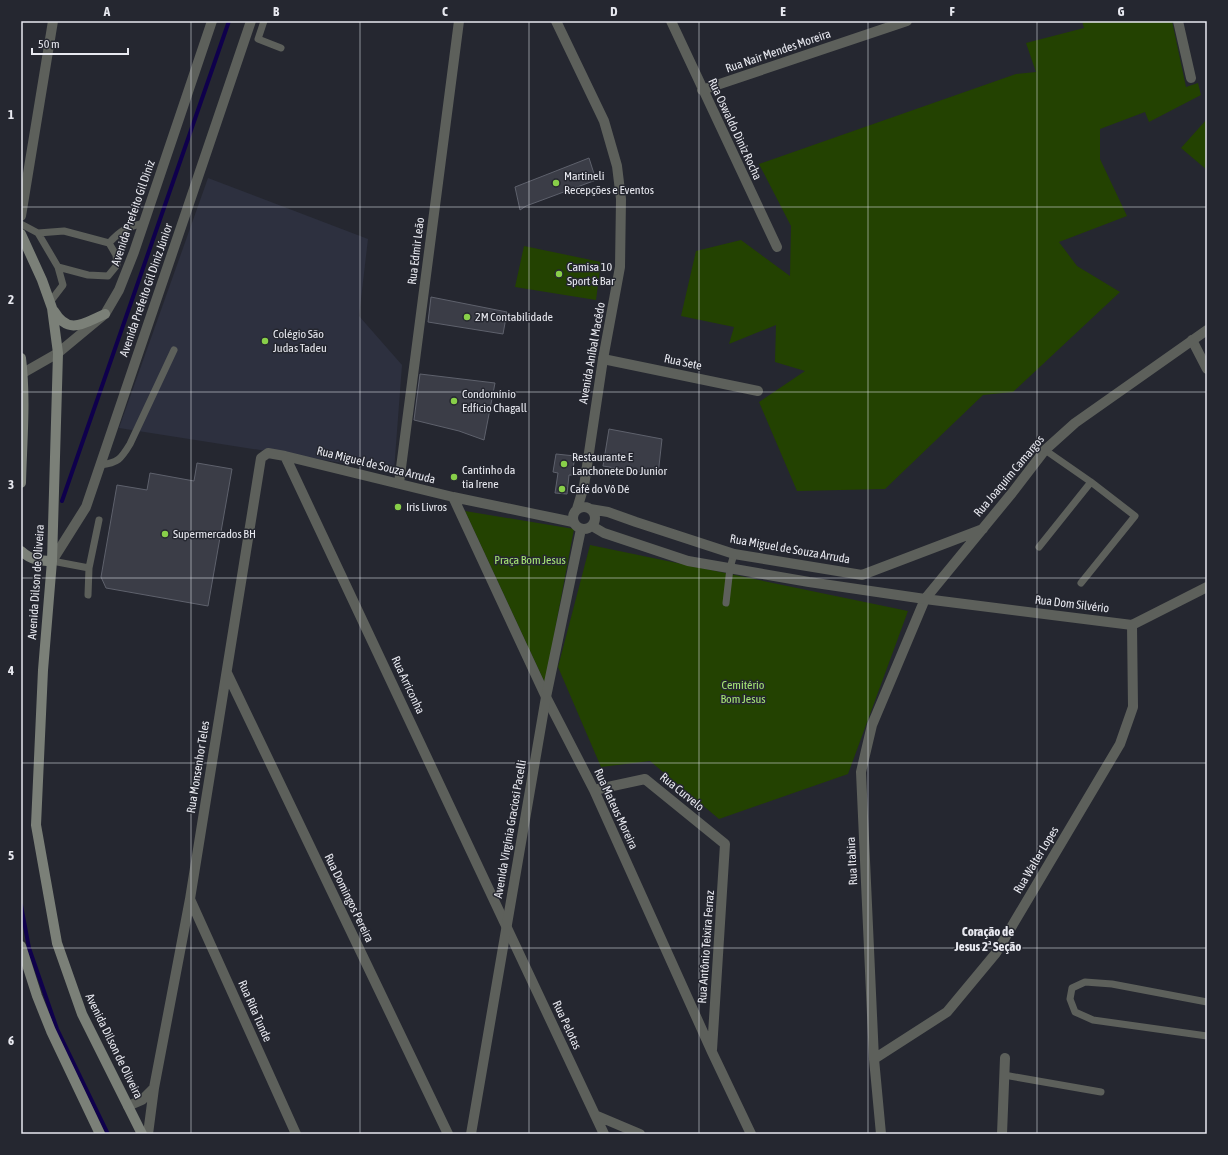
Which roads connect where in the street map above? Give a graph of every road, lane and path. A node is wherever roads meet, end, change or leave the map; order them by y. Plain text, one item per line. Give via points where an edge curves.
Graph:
1 (53, 21) edge
2 (212, 21) edge
3 (251, 21) edge
4 (264, 21) edge
5 (459, 21) edge
6 (556, 21) edge
7 (671, 21) edge
8 (907, 21) edge
9 (1178, 21) edge
10 (281, 48) dead end
11 (1191, 78) dead end
12 (702, 90) junction
13 (21, 216) edge
14 (144, 223) junction
15 (21, 224) edge
16 (38, 233) junction
17 (21, 234) edge
18 (109, 243) junction
19 (777, 247) dead end
20 (58, 267) junction
21 (51, 305) junction
22 (105, 314) junction
23 (1207, 330) edge
24 (1192, 340) junction
25 (174, 350) dead end
26 (58, 353) junction
27 (21, 358) edge
28 (603, 359) junction
29 (1207, 369) edge
30 (22, 373) edge
31 (758, 391) dead end
32 (22, 403) edge
33 (1045, 450) junction
34 (268, 453) joint
35 (285, 456) junction
36 (100, 465) junction
37 (1091, 482) junction
38 (21, 483) edge
39 (399, 484) junction
40 (584, 486) junction
41 (453, 497) junction
42 (589, 508) junction
43 (577, 509) junction
44 (100, 520) dead end
45 (573, 522) junction
46 (592, 526) junction
47 (581, 529) junction
48 (983, 529) junction
49 (1039, 547) dead end
50 (21, 551) edge
51 (734, 554) junction
52 (52, 561) junction
53 (89, 568) junction
54 (730, 568) junction
55 (1080, 584) dead end
56 (1207, 587) edge
57 (88, 594) dead end
58 (925, 599) junction
59 (726, 603) dead end
60 (1132, 625) junction
61 (227, 673) junction
62 (546, 697) junction
63 (594, 790) junction
64 (725, 844) joint
65 (190, 899) junction
66 (507, 926) junction
67 (21, 946) edge
68 (1207, 1002) edge
69 (1207, 1036) edge
70 (712, 1052) junction
71 (1005, 1058) dead end
72 (874, 1059) junction
73 (1004, 1076) junction
74 (154, 1088) junction
75 (1101, 1092) dead end
76 (128, 1106) junction
77 (595, 1116) junction
78 (100, 1134) edge
79 (142, 1134) edge
80 (148, 1134) edge
81 (296, 1134) edge
82 (448, 1134) edge
83 (471, 1134) edge
84 (604, 1134) edge
85 (640, 1134) edge
86 (751, 1134) edge
87 (881, 1134) edge
88 (1002, 1134) edge

1 - 13 street
2 - 14 street, Avenida Prefeito Gil Diniz
3 - 36 street, Avenida Prefeito Gil Diniz Júnior
4 - 10 lane via 258,39
5 - 39 street, Rua Edmir Leão
6 - 28 street, Avenida Aníbal Macêdo via 604,122 617,166 621,199 620,267
7 - 12 street, Rua Oswaldo Diniz Rocha
8 - 12 street, Rua Nair Mendes Moreira
9 - 11 street
12 - 19 street, Rua Oswaldo Diniz Rocha
14 - 18 lane via 128,227
14 - 22 street, Avenida Prefeito Gil Diniz via 119,290
15 - 16 lane
16 - 18 lane via 64,231
16 - 20 lane
17 - 21 main road, Avenida Dilson de Oliveira
18 - 20 lane via 116,255 117,265 108,276 88,275
20 - 21 lane via 63,285
21 - 22 main road via 60,321 69,325 79,325
21 - 26 main road, Avenida Dilson de Oliveira
22 - 26 street, Avenida Prefeito Gil Diniz
23 - 24 street, Rua Joaquim Camargos
24 - 29 street
24 - 33 street, Rua Joaquim Camargos via 1075,423
25 - 36 lane via 122,458 112,464
26 - 30 street, Avenida Prefeito Gil Diniz
26 - 52 main road, Avenida Dilson de Oliveira
27 - 30 main road
28 - 31 street, Rua Sete
28 - 40 street, Avenida Aníbal Macêdo
30 - 32 main road
32 - 38 main road
33 - 37 lane
33 - 48 street, Rua Joaquim Camargos
34 - 35 street, Rua Miguel de Souza Arruda
34 - 61 street, Rua Monsenhor Teles via 261,458
35 - 39 street, Rua Miguel de Souza Arruda
35 - 66 street, Rua Arriconha
36 - 52 street, Avenida Prefeito Gil Diniz Júnior via 86,506
37 - 49 lane
37 - 55 lane via 1135,516
39 - 41 street, Rua Miguel de Souza Arruda
40 - 42 street, Avenida Aníbal Macêdo
40 - 43 street, Avenida Aníbal Macêdo
41 - 45 street, Rua Miguel de Souza Arruda
41 - 62 street, Rua Mateus Moreira
42 - 43 street
42 - 46 street via 594,514 595,521
42 - 51 street, Rua Miguel de Souza Arruda
43 - 45 street
44 - 53 lane
45 - 47 street
46 - 47 street
46 - 54 street via 604,533 688,561
47 - 62 street, Avenida Virgínia Graciosi Pacelli
48 - 51 street, Rua Miguel de Souza Arruda via 862,575
48 - 58 street, Rua Joaquim Camargos
50 - 52 main road via 27,557 38,561
51 - 54 lane
52 - 53 lane
52 - 76 main road, Avenida Dilson de Oliveira via 43,670 36,825 57,943 82,1014
53 - 57 lane
54 - 58 street
54 - 59 lane
56 - 60 street
58 - 60 street, Rua Dom Silvério
58 - 72 street, Rua Itabira via 872,725 861,772
60 - 72 street, Rua Walter Lopes via 1133,707 1120,744 996,953 947,1012
61 - 65 street, Rua Monsenhor Teles
61 - 82 street, Rua Domingos Pereira
62 - 63 street, Rua Mateus Moreira
62 - 66 street, Avenida Virgínia Graciosi Pacelli
63 - 64 street, Rua Curvelo via 645,779
63 - 70 street, Rua Mateus Moreira
64 - 70 street, Rua Antônio Teixira Ferraz
65 - 74 street, Rua Monsenhor Teles
65 - 81 street, Rua Rita Tunde
66 - 77 street, Rua Pelotas
66 - 83 street, Avenida Virgínia Graciosi Pacelli
67 - 78 main road via 51,1030
68 - 69 lane via 1112,984 1086,982 1072,988 1070,999 1075,1012 1093,1020
70 - 86 street, Rua Mateus Moreira
71 - 73 street
72 - 87 street, Rua Itabira
73 - 75 lane
73 - 88 street
74 - 76 street via 142,1100
74 - 80 street, Rua Monsenhor Teles
76 - 79 main road, Avenida Dilson de Oliveira
77 - 84 street, Rua Pelotas
77 - 85 street

